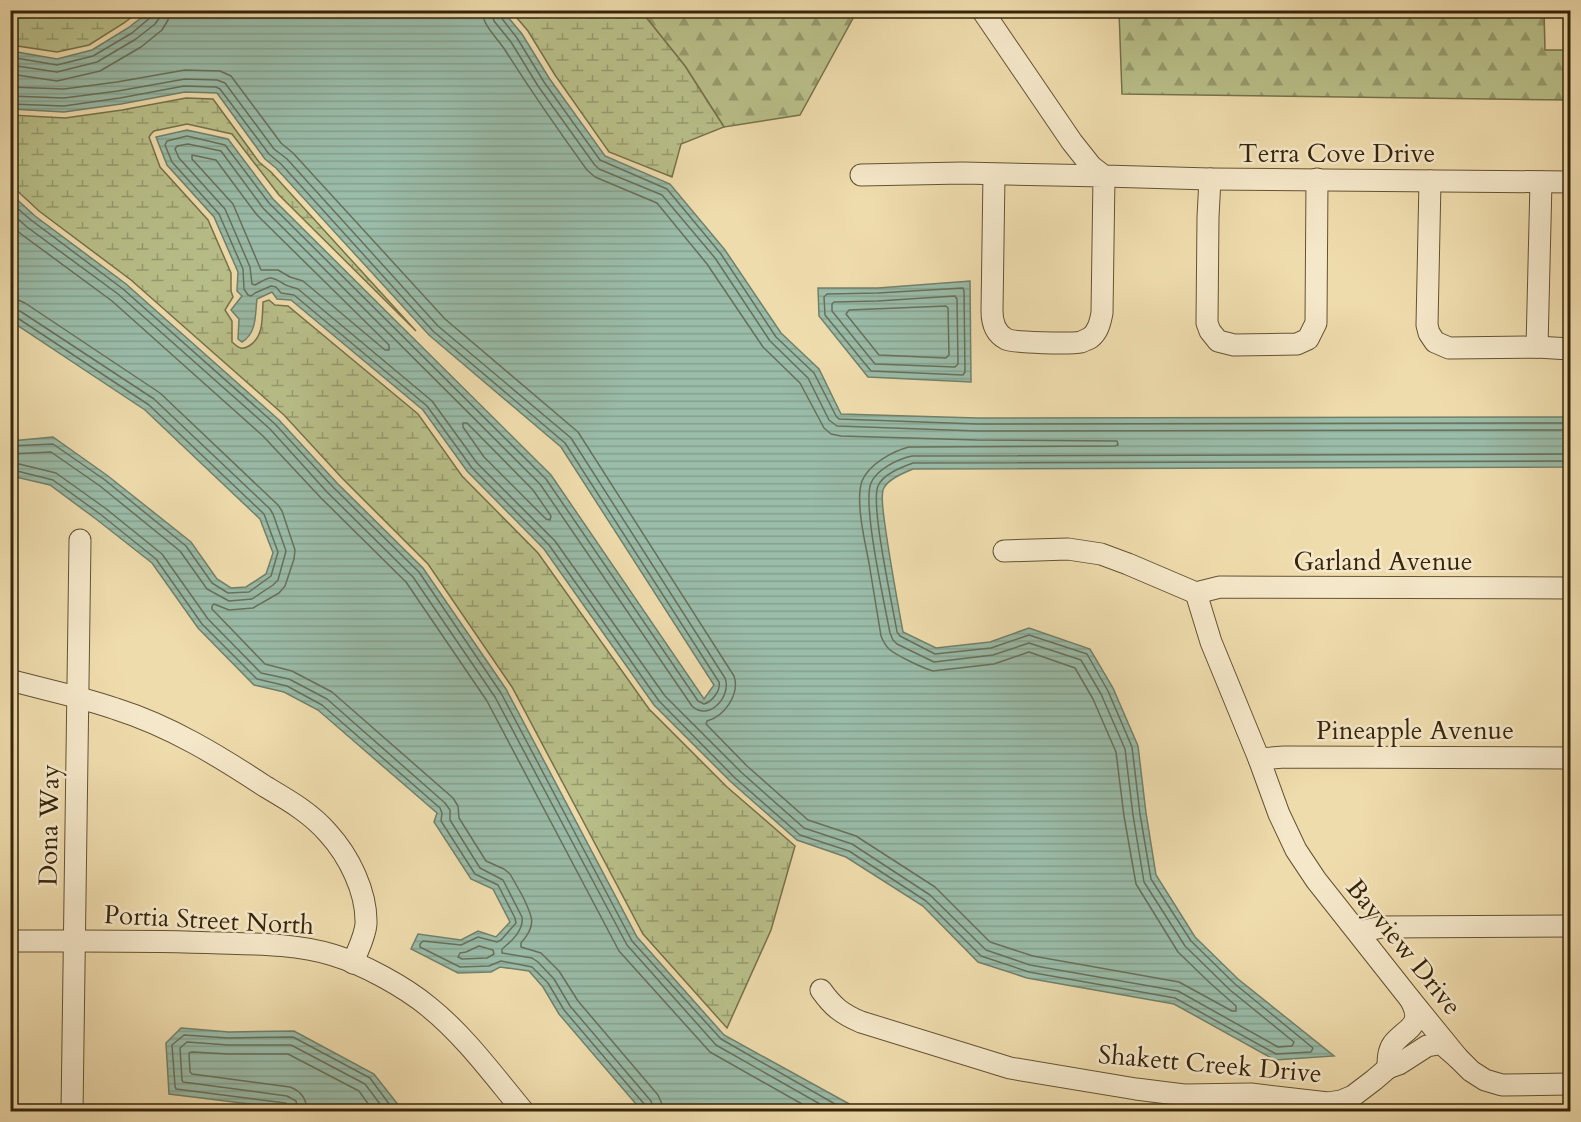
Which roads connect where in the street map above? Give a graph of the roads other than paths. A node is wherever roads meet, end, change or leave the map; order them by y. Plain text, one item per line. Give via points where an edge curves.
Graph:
1 (982, 10) edge
2 (994, 174) junction
3 (861, 175) dead end
4 (1104, 176) junction
5 (1210, 180) junction
6 (1317, 180) junction
7 (1430, 181) junction
8 (1541, 182) junction
9 (1570, 182) edge
10 (1537, 347) junction
11 (1570, 350) edge
12 (80, 540) dead end
13 (1004, 551) dead end
14 (1570, 588) edge
15 (1196, 593) junction
16 (10, 680) edge
17 (77, 698) junction
18 (1570, 758) edge
19 (1259, 759) junction
20 (1570, 926) edge
21 (1358, 932) junction
22 (10, 940) edge
23 (74, 941) junction
24 (353, 963) junction
25 (821, 990) dead end
26 (1410, 999) junction
27 (1458, 1058) junction
28 (1388, 1068) junction
29 (1570, 1084) edge
30 (72, 1112) edge
31 (524, 1112) edge

1 - 4 street via 1072,142
2 - 3 street, Terra Cove Drive
2 - 4 street, Terra Cove Drive
2 - 4 street via 992,311 1000,335 1017,342 1077,342 1092,336 1099,327
4 - 5 street, Terra Cove Drive
5 - 6 street, Terra Cove Drive
5 - 6 street via 1208,323 1218,341 1234,345 1297,344 1308,339 1316,323
6 - 7 street, Terra Cove Drive
7 - 8 street, Terra Cove Drive
7 - 10 street via 1429,333 1449,348
8 - 9 street, Terra Cove Drive
8 - 10 street
10 - 11 street
12 - 17 street, Dona Way
13 - 15 street via 1068,549 1101,554
14 - 15 street, Garland Avenue via 1220,587
15 - 19 street via 1211,642
16 - 17 street
17 - 23 street, Dona Way
17 - 24 street via 118,709 191,741 318,822 346,858 363,897 366,926
18 - 19 street, Pineapple Avenue
19 - 21 street, Bayview Drive via 1296,850
20 - 21 street via 1382,927
21 - 26 street, Bayview Drive
22 - 23 street, Portia Street North
23 - 24 street, Portia Street North via 266,945 317,951
23 - 30 street, Dona Way
24 - 31 street, Portia Street North via 428,1005 460,1036
25 - 28 street, Shakett Creek Drive via 841,1013 910,1038 1010,1068 1136,1089 1184,1095 1251,1094 1328,1103 1353,1096
26 - 27 street, Bayview Drive
26 - 28 street via 1415,1008 1414,1022 1391,1048
27 - 28 street, Shakett Creek Drive via 1443,1045 1432,1044
27 - 29 street, Bayview Drive via 1491,1082

